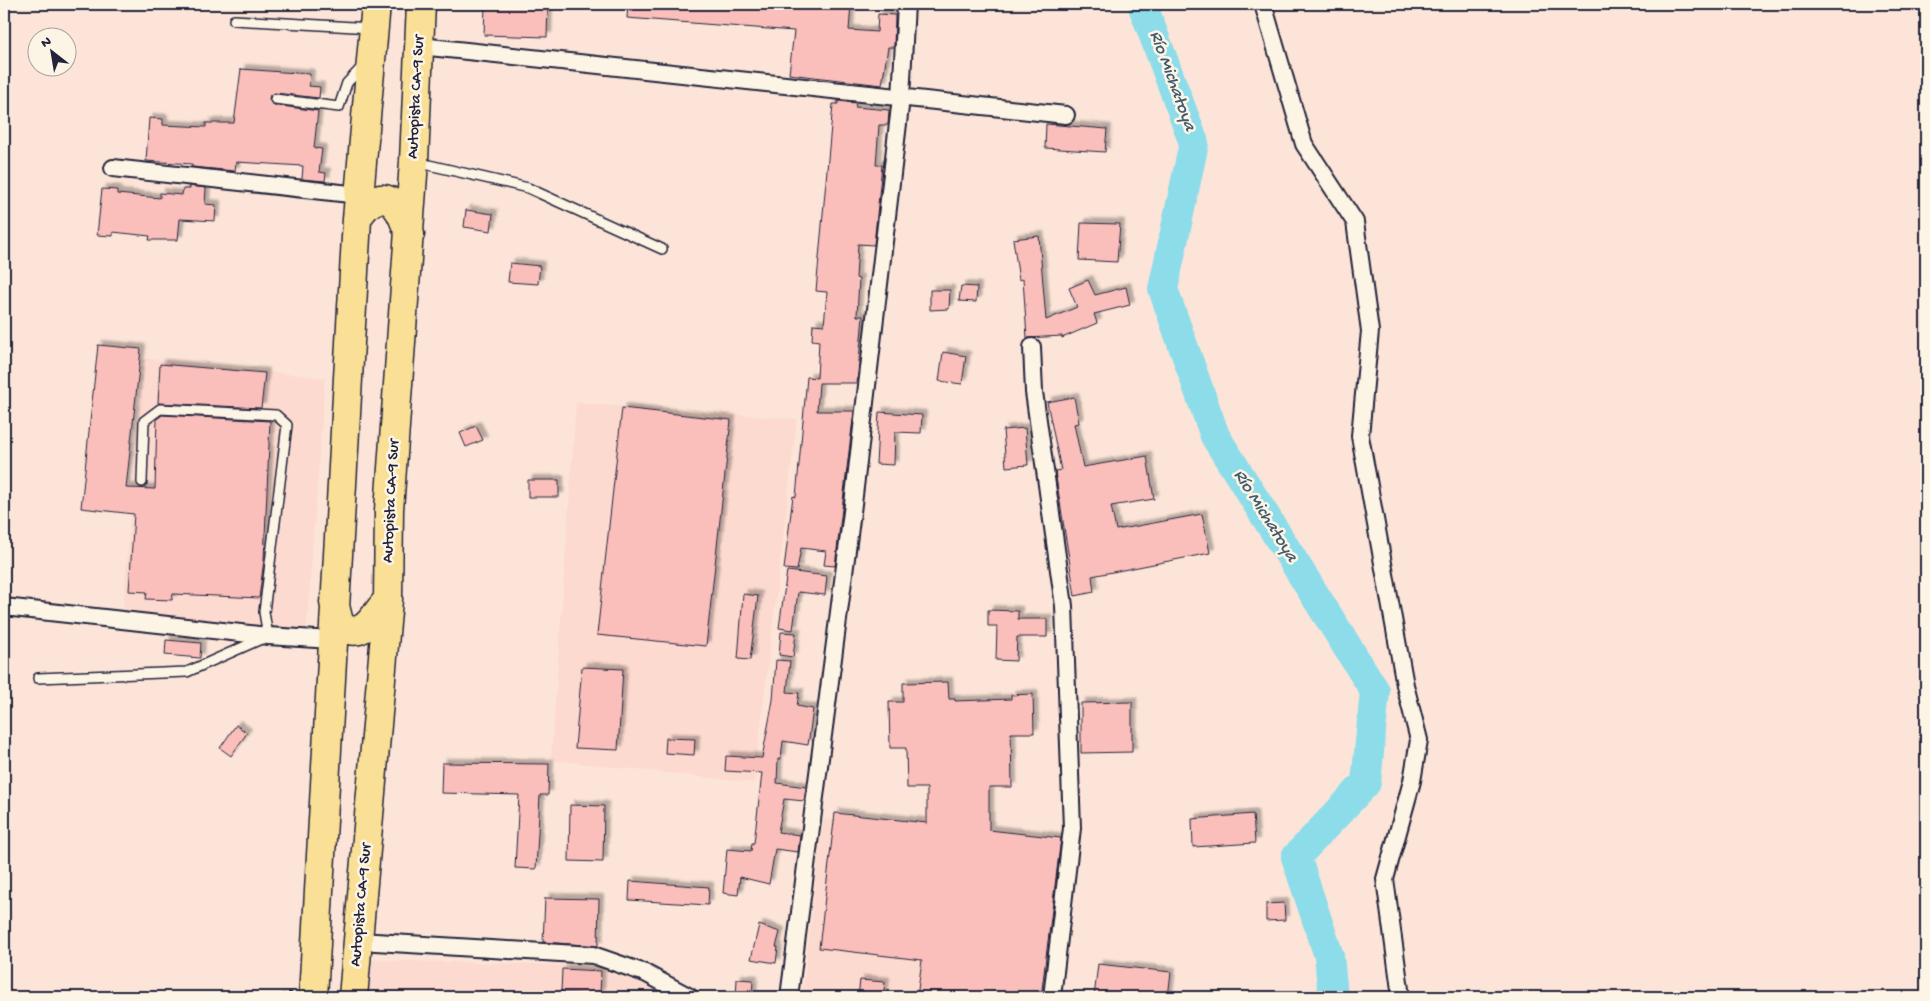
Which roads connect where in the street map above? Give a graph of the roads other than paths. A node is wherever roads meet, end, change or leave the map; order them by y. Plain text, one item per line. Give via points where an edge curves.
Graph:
1 (421, 4) edge
2 (906, 4) edge
3 (1263, 4) edge
4 (375, 16) edge
5 (234, 20) dead end
6 (420, 46) junction
7 (371, 58) junction
8 (900, 98) junction
9 (275, 99) dead end
10 (1066, 115) dead end
11 (414, 161) junction
12 (113, 168) dead end
13 (358, 207) junction
14 (410, 234) junction
15 (662, 249) dead end
16 (1032, 347) dead end
17 (142, 482) dead end
18 (334, 600) junction
19 (388, 600) junction
20 (4, 607) edge
21 (268, 636) junction
22 (332, 640) junction
23 (38, 678) dead end
24 (318, 905) junction
25 (359, 941) junction
26 (313, 997) edge
27 (353, 997) edge
28 (690, 997) edge
29 (789, 997) edge
30 (1052, 997) edge
31 (1400, 997) edge

1 - 6 highway, Autopista CA-9 Sur
2 - 8 street
3 - 31 street via 1304,144 1355,222 1370,331 1360,436 1404,685 1419,740 1412,781 1385,879
4 - 5 lane
4 - 7 highway
6 - 8 street
6 - 11 highway, Autopista CA-9 Sur
7 - 9 lane via 347,83 339,108
7 - 13 highway
8 - 10 street
8 - 29 street
11 - 14 highway, Autopista CA-9 Sur
11 - 15 lane via 528,188
12 - 13 street
13 - 14 highway via 379,199 387,200 400,211
13 - 18 highway
14 - 19 highway, Autopista CA-9 Sur via 389,510
16 - 30 street via 1035,401 1064,606 1072,828
17 - 21 lane via 144,421 160,409 276,415 287,425 264,612
18 - 19 highway via 340,626 353,631 367,626
18 - 22 highway
19 - 25 highway, Autopista CA-9 Sur
20 - 21 street
21 - 22 street
21 - 23 lane via 187,672
22 - 24 highway
24 - 25 highway via 320,919 328,931 338,938
24 - 26 highway
25 - 27 highway, Autopista CA-9 Sur
25 - 28 street via 593,955 645,973

